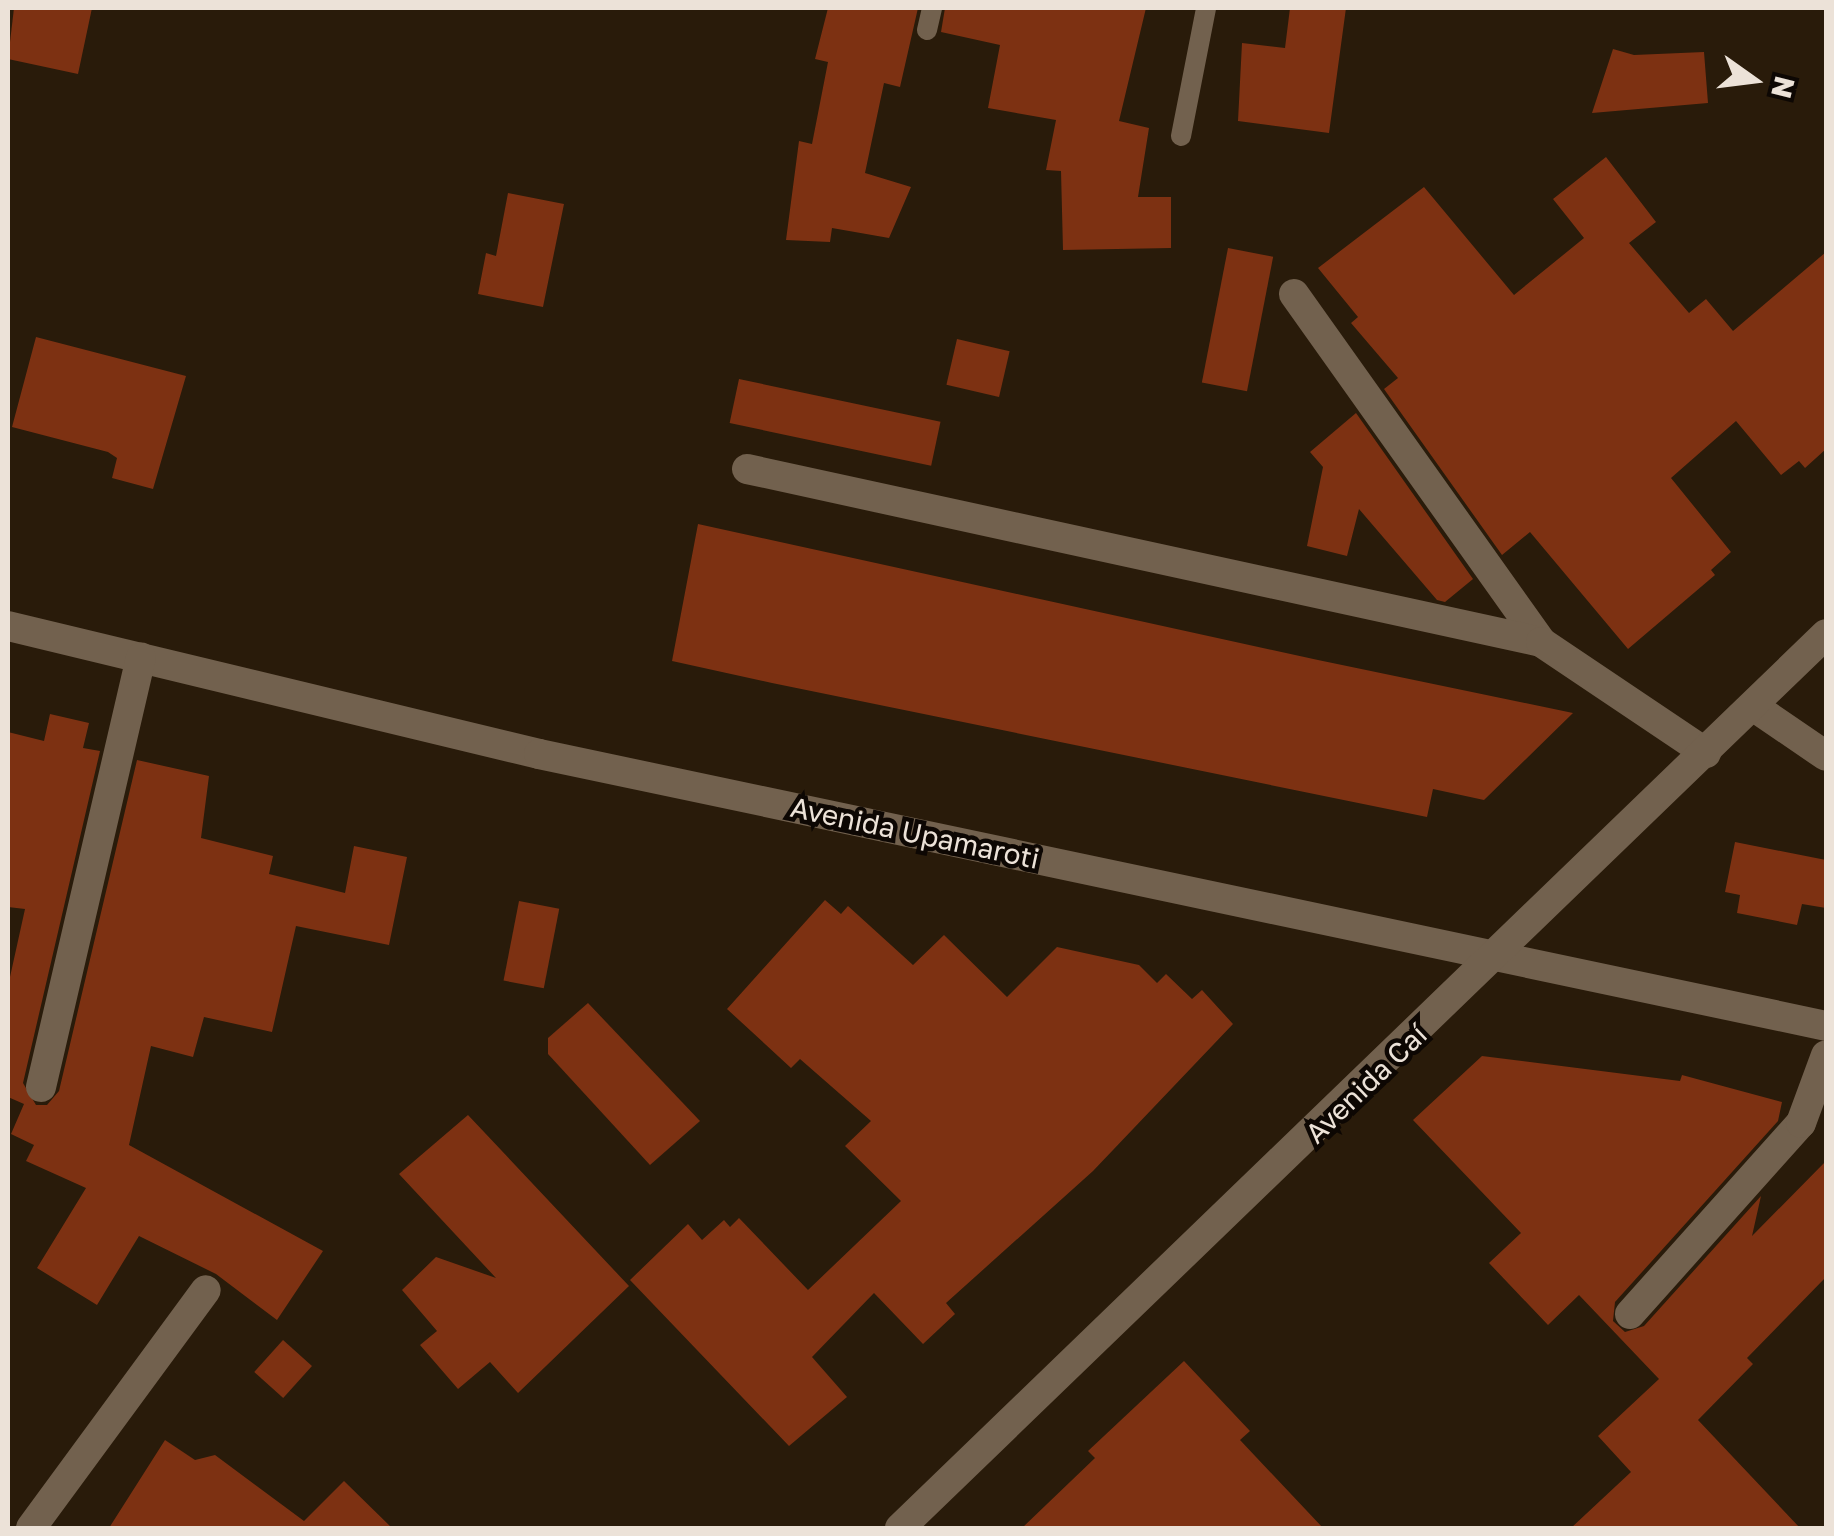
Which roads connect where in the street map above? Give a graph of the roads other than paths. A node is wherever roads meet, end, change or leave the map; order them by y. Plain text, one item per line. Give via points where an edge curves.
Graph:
1 (932, 8) edge
2 (1206, 8) edge
3 (926, 30) dead end
4 (1181, 136) dead end
5 (1294, 294) dead end
6 (747, 469) dead end
7 (8, 626) edge
8 (1826, 634) edge
9 (1541, 642) junction
10 (141, 658) junction
11 (1753, 706) junction
12 (1706, 752) junction
13 (1826, 756) edge
14 (1500, 956) junction
15 (1826, 1026) edge
16 (1826, 1056) edge
17 (41, 1087) dead end
18 (206, 1290) dead end
19 (1630, 1314) dead end
20 (32, 1528) edge
21 (900, 1528) edge

1 - 3 lane
2 - 4 lane
5 - 9 street
6 - 9 street
7 - 10 street, Avenida Upamaroti
8 - 11 street, Avenida Caí
9 - 12 street
10 - 14 street, Avenida Upamaroti via 539,754
10 - 17 street
11 - 12 street, Avenida Caí
11 - 13 street
12 - 14 street, Avenida Caí
14 - 15 street, Avenida Upamaroti
14 - 21 street, Avenida Caí
16 - 19 street via 1801,1123
18 - 20 street

